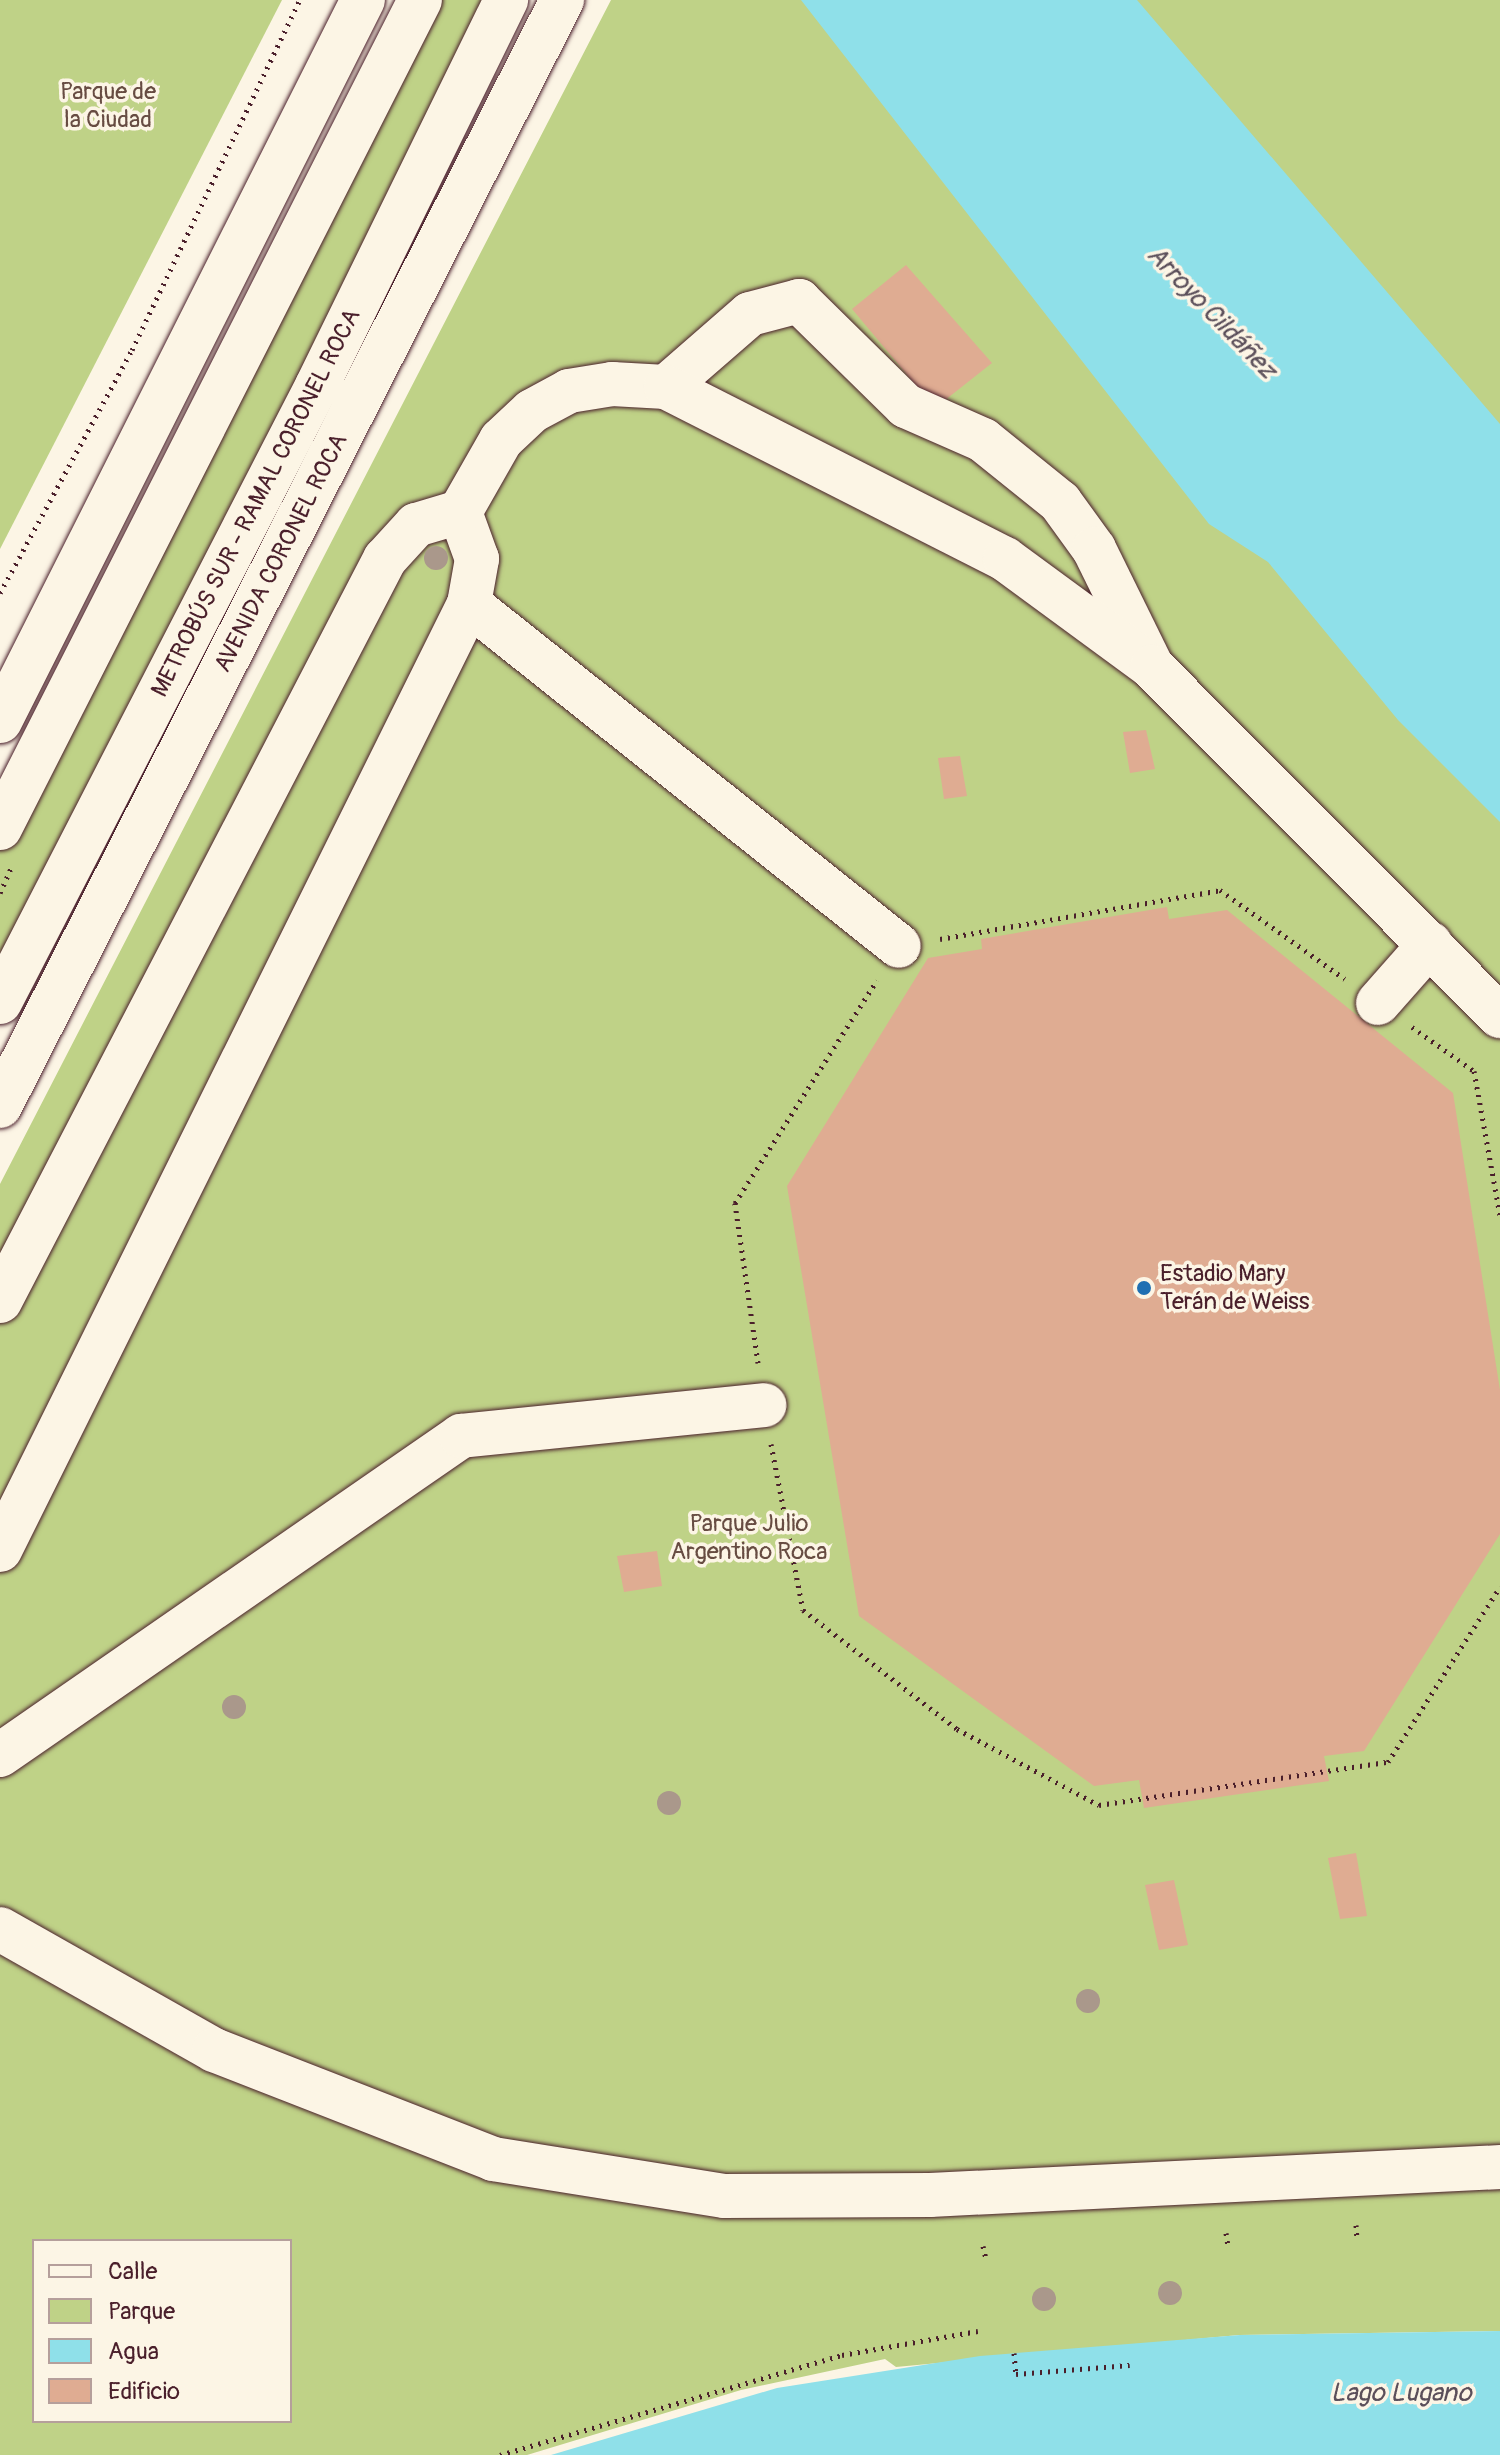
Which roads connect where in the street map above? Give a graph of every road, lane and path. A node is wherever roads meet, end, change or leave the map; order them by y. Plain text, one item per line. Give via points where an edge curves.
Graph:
1 (300, 0) edge
2 (363, 0) edge
3 (420, 0) edge
4 (506, 0) edge
5 (562, 0) edge
6 (666, 387) junction
7 (460, 512) junction
8 (0, 593) edge
9 (469, 604) junction
10 (1152, 667) junction
11 (0, 721) edge
12 (0, 828) edge
13 (1430, 944) junction
14 (899, 946) junction
15 (0, 1002) edge
16 (1378, 1003) junction
17 (1500, 1016) edge
18 (0, 1106) edge
19 (1500, 1216) edge
20 (0, 1301) edge
21 (764, 1405) junction
22 (0, 1550) edge
23 (1500, 1587) edge
24 (0, 1755) edge
25 (0, 1929) edge
26 (1489, 2161) edge
27 (1356, 2225) dead end
28 (1226, 2233) dead end
29 (1357, 2239) dead end
30 (983, 2246) dead end
31 (1228, 2246) dead end
32 (986, 2259) dead end
33 (978, 2331) dead end
34 (1014, 2353) dead end
35 (1130, 2365) dead end
36 (500, 2455) edge

1 - 8 path via 132,350
2 - 11 main road
3 - 12 main road
4 - 15 main road, METROBÚS SUR - RAMAL CORONEL ROCA via 317,386
5 - 18 main road, AVENIDA CORONEL ROCA
6 - 7 main road via 612,384 569,391 532,411 501,440
6 - 10 main road via 1005,559
6 - 10 main road via 750,314 799,301 906,406 983,440 1060,502 1094,549
7 - 9 main road via 477,559
7 - 20 main road via 416,525 385,559
9 - 14 main road
9 - 22 main road
10 - 13 main road
13 - 16 main road
13 - 17 main road
14 - 16 path via 1220,890
14 - 21 path via 735,1203
16 - 19 path via 1474,1071
21 - 23 path via 803,1610 957,1729 1099,1805 1388,1762
21 - 24 main road via 461,1436
25 - 26 main road via 214,2050 508,2162 724,2196 930,2195
27 - 29 path
28 - 31 path
30 - 32 path
33 - 36 path via 814,2363
34 - 35 path via 1016,2374

